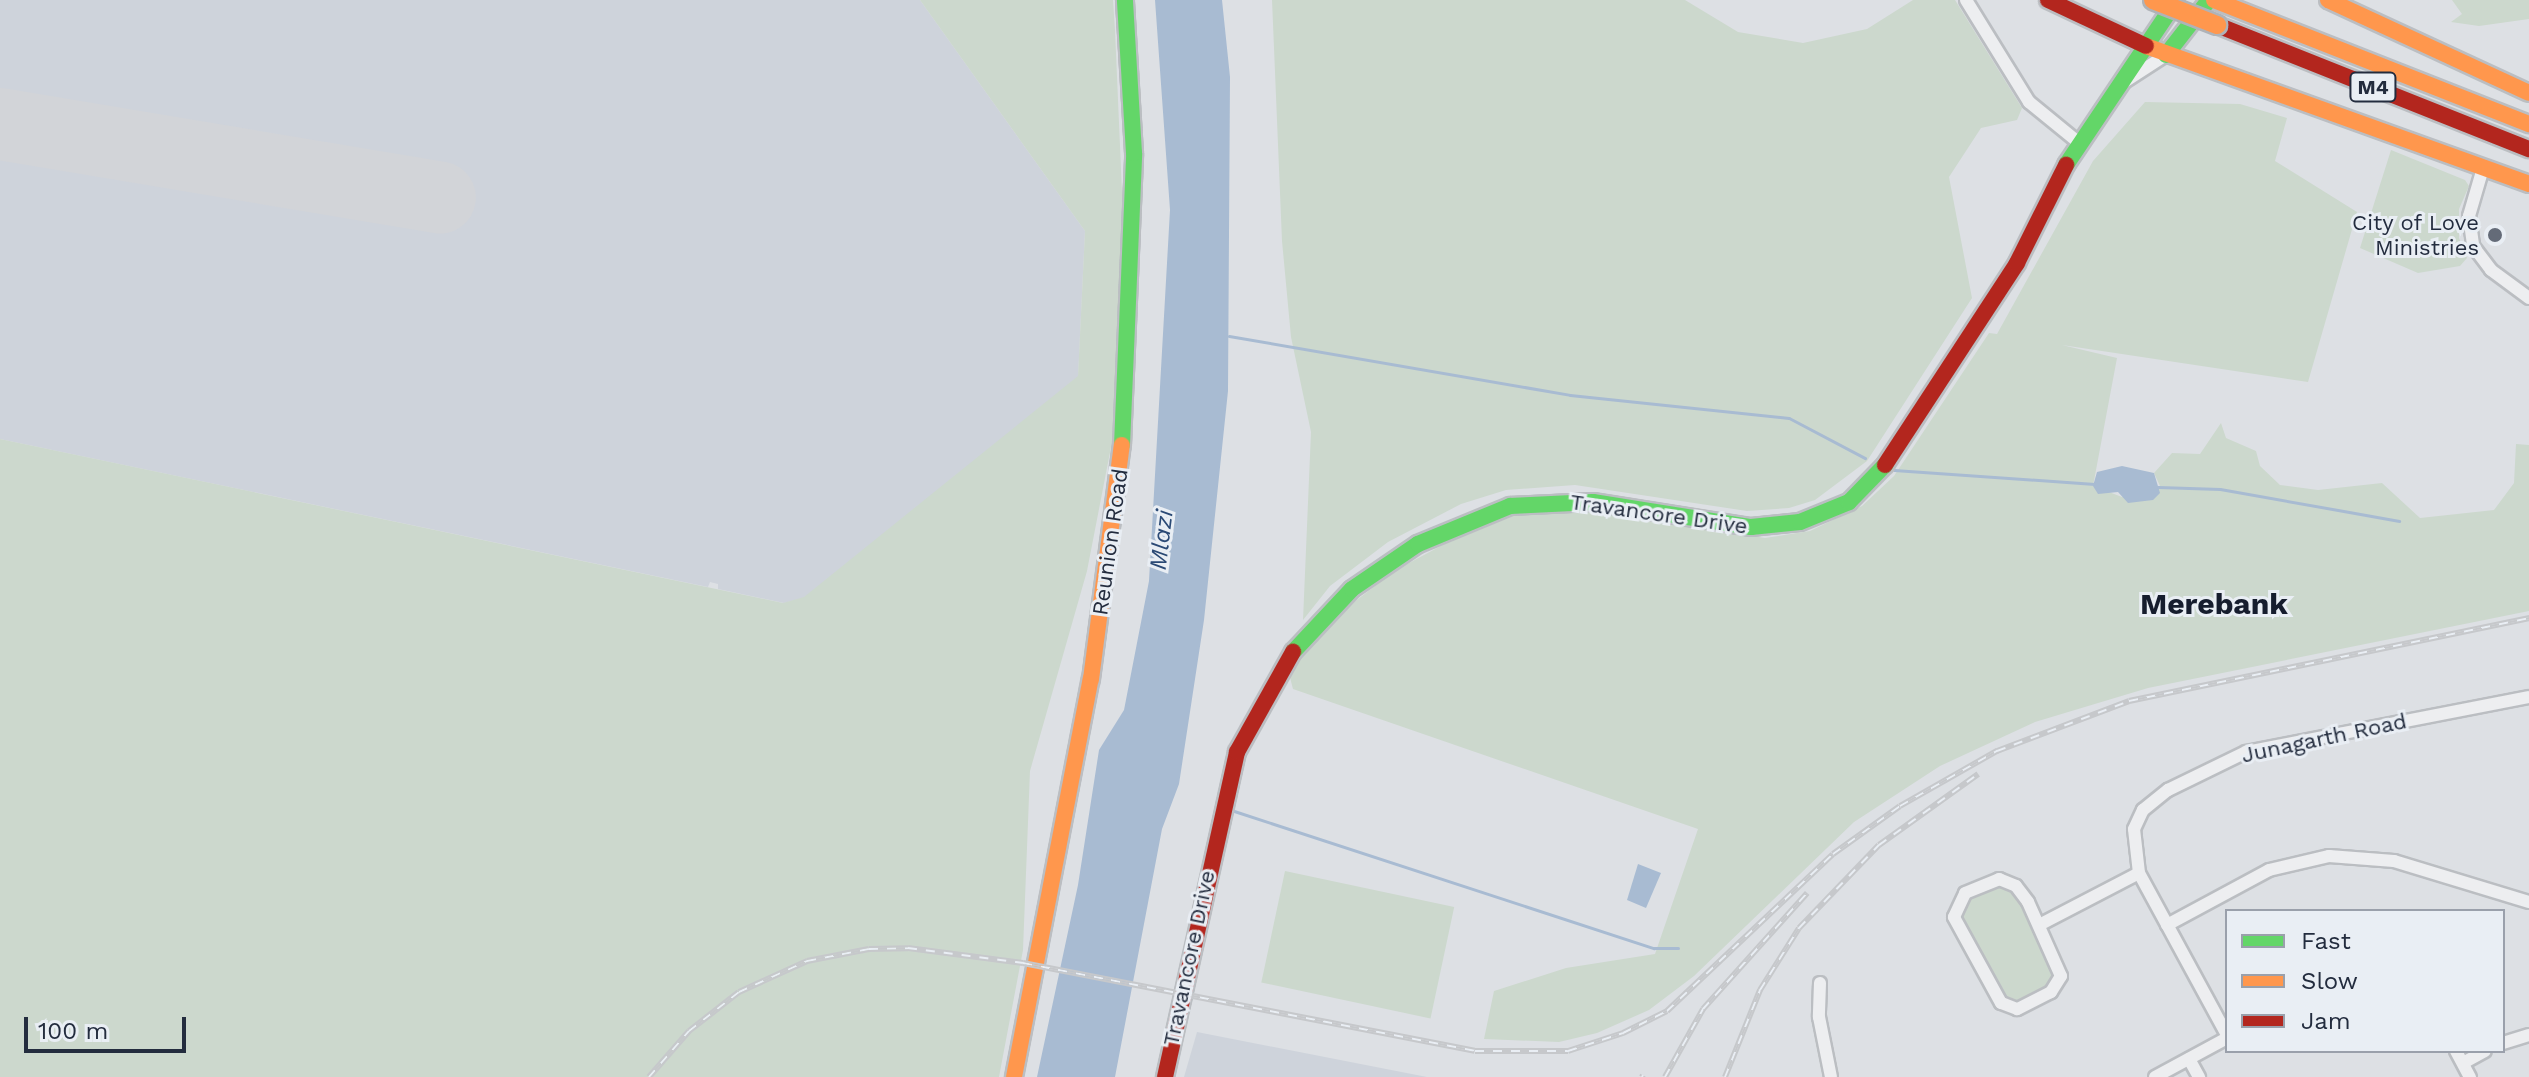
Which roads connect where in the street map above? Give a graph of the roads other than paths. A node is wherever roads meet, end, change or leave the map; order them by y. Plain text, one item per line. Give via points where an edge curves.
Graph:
1 (1125, 0) edge
2 (1966, 0) edge
3 (2048, 0) edge
4 (2153, 0) edge
5 (2177, 0) edge
6 (2328, 0) edge
7 (2217, 2) edge
8 (2146, 46) junction
9 (2166, 55) junction
10 (2118, 86) junction
11 (2529, 93) edge
12 (2529, 124) edge
13 (2078, 142) junction
14 (2529, 149) edge
15 (2483, 168) junction
16 (2529, 184) edge
17 (2529, 298) edge
18 (2529, 697) edge
19 (2139, 873) junction
20 (2529, 902) edge
21 (2041, 924) junction
22 (2167, 925) junction
23 (1820, 983) dead end
24 (2225, 1032) edge
25 (2529, 1035) edge
26 (2225, 1037) edge
27 (2505, 1042) edge
28 (2460, 1057) edge
29 (2189, 1059) junction
30 (1014, 1077) edge
31 (1165, 1077) edge
32 (1831, 1077) edge
33 (2155, 1077) edge
34 (2199, 1077) edge
35 (2470, 1077) edge

1 - 30 main road, Reunion Road via 1134,153 1121,468 1091,679
2 - 13 street via 2032,106
3 - 8 main road
4 - 14 main road, M4, bridge
5 - 8 main road, Travancore Drive
6 - 11 main road
7 - 9 main road
7 - 12 main road, M4
8 - 9 main road
8 - 10 main road, Travancore Drive
9 - 10 street
9 - 15 main road
10 - 13 main road, Travancore Drive
13 - 31 main road, Travancore Drive via 2017,263 1968,343 1887,463 1844,505 1800,522 1751,527 1593,502 1510,506 1418,544 1352,589 1318,620 1259,701 1237,752
15 - 16 main road
15 - 17 street via 2470,210 2473,246 2491,270
18 - 19 street, Junagarth Road via 2228,758 2156,797 2143,810 2134,829
19 - 21 street
19 - 22 street, Junagarth Road
20 - 22 street via 2394,861 2329,856 2269,870
21 - 21 street via 2061,976 2051,992 2027,1006 2007,1008 1957,926 1954,907 1965,893 1999,879 2016,886
22 - 24 street, Junagarth Road
23 - 32 street via 1819,1017
25 - 27 street
26 - 29 street
28 - 35 street
29 - 33 street
29 - 34 street

